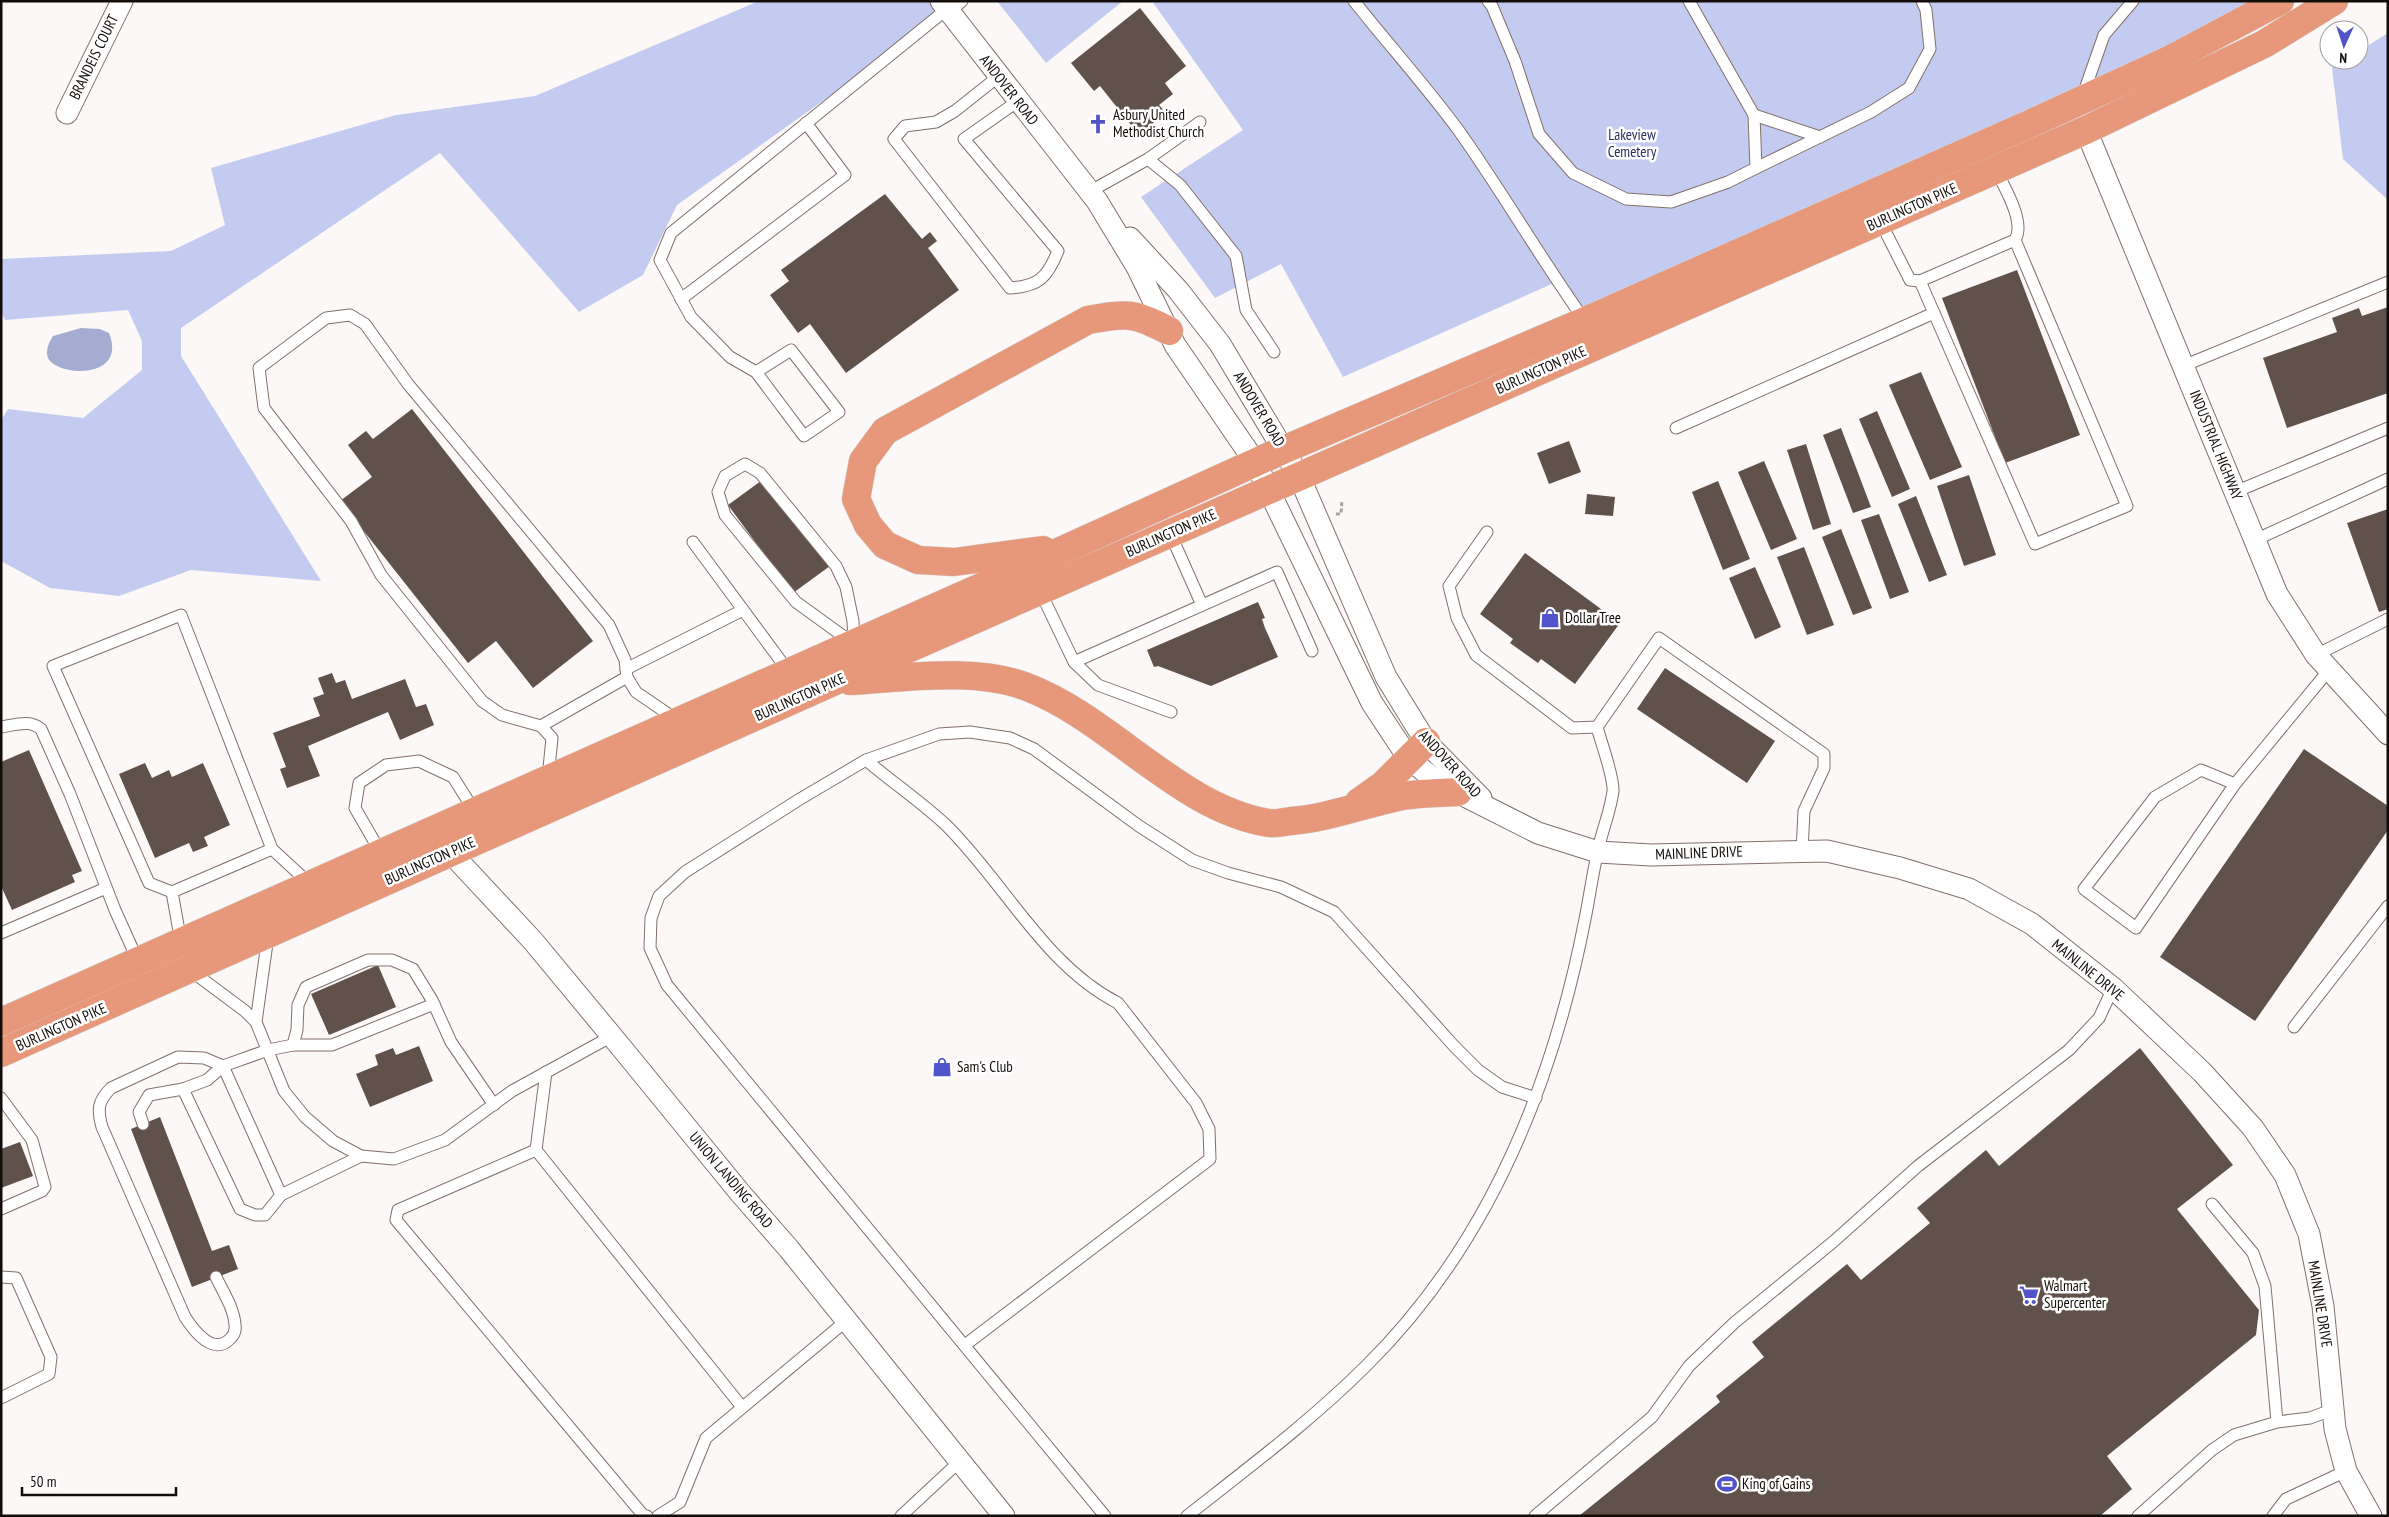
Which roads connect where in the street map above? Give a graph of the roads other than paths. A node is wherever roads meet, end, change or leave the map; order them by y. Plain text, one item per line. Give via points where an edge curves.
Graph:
1 (122, 1) edge
2 (1354, 1) edge
3 (1488, 1) edge
4 (1689, 1) edge
5 (1922, 1) edge
6 (2133, 1) edge
7 (2280, 1) edge
8 (2334, 1) edge
9 (950, 6) edge
10 (998, 76) junction
11 (2082, 100) junction
12 (1018, 101) junction
13 (67, 113) dead end
14 (1754, 115) junction
15 (1200, 122) dead end
16 (806, 123) junction
17 (2086, 130) junction
18 (1820, 137) junction
19 (1148, 159) junction
20 (1756, 168) junction
21 (1996, 170) junction
22 (1093, 197) junction
23 (1880, 221) junction
24 (2015, 240) junction
25 (1920, 281) junction
26 (2388, 282) edge
27 (681, 298) junction
28 (1934, 313) junction
29 (1585, 321) junction
30 (1169, 331) junction
31 (1274, 352) dead end
32 (2183, 366) junction
33 (756, 372) junction
34 (1676, 428) dead end
35 (2388, 428) edge
36 (1283, 450) junction
37 (1256, 462) junction
38 (1299, 476) junction
39 (2388, 479) edge
40 (1268, 490) junction
41 (2235, 492) junction
42 (1487, 532) dead end
43 (1170, 533) junction
44 (2255, 540) junction
45 (693, 542) dead end
46 (1074, 546) junction
47 (1040, 591) junction
48 (1202, 605) junction
49 (743, 610) junction
50 (2388, 619) edge
51 (854, 644) junction
52 (1312, 651) dead end
53 (1074, 662) junction
54 (2322, 662) junction
55 (789, 672) junction
56 (626, 673) junction
57 (835, 681) junction
58 (1171, 712) dead end
59 (679, 721) junction
60 (541, 726) junction
61 (1, 727) edge
62 (1597, 727) junction
63 (2388, 734) edge
64 (1417, 750) junction
65 (866, 760) junction
66 (548, 779) junction
67 (2235, 784) junction
68 (1458, 792) junction
69 (1488, 806) junction
70 (474, 812) junction
71 (1346, 812) junction
72 (272, 849) junction
73 (1802, 851) junction
74 (450, 852) junction
75 (1598, 852) junction
76 (381, 853) junction
77 (104, 883) junction
78 (311, 884) junction
79 (172, 892) junction
80 (2388, 906) edge
81 (1, 933) edge
82 (268, 933) junction
83 (181, 942) junction
84 (138, 961) junction
85 (189, 969) junction
86 (2113, 988) junction
87 (434, 1004) junction
88 (1, 1022) edge
89 (256, 1022) junction
90 (2294, 1027) dead end
91 (612, 1036) junction
92 (293, 1045) junction
93 (268, 1050) junction
94 (1, 1053) edge
95 (222, 1066) junction
96 (546, 1072) junction
97 (183, 1089) junction
98 (1, 1098) edge
99 (1536, 1098) junction
100 (494, 1105) junction
101 (142, 1124) dead end
102 (536, 1150) junction
103 (362, 1156) junction
104 (281, 1195) junction
105 (2212, 1204) dead end
106 (1, 1209) edge
107 (1, 1277) edge
108 (216, 1277) dead end
109 (846, 1321) junction
110 (965, 1345) junction
111 (3, 1393) edge
112 (742, 1407) junction
113 (2334, 1409) junction
114 (2277, 1422) junction
115 (960, 1461) junction
116 (2346, 1471) junction
117 (646, 1516) edge
118 (658, 1516) edge
119 (901, 1516) edge
120 (1004, 1516) edge
121 (1105, 1516) edge
122 (1187, 1516) edge
123 (1535, 1516) edge
124 (2138, 1516) edge
125 (2273, 1516) edge
126 (2372, 1516) edge

1 - 13 street, BRANDEIS COURT
2 - 29 lane via 1457,129
3 - 20 lane via 1515,61 1539,134 1573,173 1626,198 1671,202 1728,182
4 - 14 lane
5 - 18 lane via 1930,48 1909,88 1871,112
6 - 11 lane via 2104,35
7 - 11 highway, BURLINGTON PIKE via 2169,60
8 - 17 highway, BURLINGTON PIKE via 2264,44
9 - 10 street, ANDOVER ROAD
9 - 16 lane
10 - 12 street, ANDOVER ROAD
10 - 12 lane via 955,111 936,122 905,126 894,139 1010,288 1030,286 1050,270 1058,251 964,139
11 - 29 highway, BURLINGTON PIKE
12 - 22 street, ANDOVER ROAD
14 - 18 lane
14 - 20 lane
15 - 19 lane
16 - 27 lane via 671,233 660,260
16 - 27 lane via 845,175
17 - 21 highway, BURLINGTON PIKE
17 - 32 street, INDUSTRIAL HIGHWAY
18 - 20 lane
19 - 22 lane
19 - 31 lane via 1180,185 1236,256 1246,310
21 - 23 highway, BURLINGTON PIKE
21 - 24 lane via 2019,224
22 - 30 street, ANDOVER ROAD via 1137,266
22 - 36 street, ANDOVER ROAD via 1178,290 1220,344
23 - 25 lane via 1910,280
23 - 38 highway, BURLINGTON PIKE
24 - 25 lane
24 - 28 lane via 2127,506 2035,544
25 - 28 lane
26 - 32 lane
27 - 33 lane via 691,318 730,357
28 - 34 lane
29 - 36 highway, BURLINGTON PIKE
30 - 37 street, ANDOVER ROAD via 1175,345
30 - 46 highway via 1144,318 1122,314 1088,320 885,432 863,461 856,499 868,525 885,545 918,560 954,562
32 - 41 street, INDUSTRIAL HIGHWAY
33 - 33 lane via 804,436 839,412 791,350
35 - 41 lane
36 - 37 highway, BURLINGTON PIKE
36 - 38 street, ANDOVER ROAD
37 - 40 street, ANDOVER ROAD
37 - 46 highway, BURLINGTON PIKE
38 - 40 highway, BURLINGTON PIKE
38 - 64 street, ANDOVER ROAD
39 - 44 lane
40 - 43 highway, BURLINGTON PIKE
40 - 64 street, ANDOVER ROAD via 1372,703
41 - 44 street, INDUSTRIAL HIGHWAY
42 - 62 lane via 1449,586 1457,618 1476,655 1572,728
43 - 47 highway, BURLINGTON PIKE
43 - 48 lane
44 - 54 street, INDUSTRIAL HIGHWAY via 2277,594
45 - 49 lane
46 - 51 highway, BURLINGTON PIKE
47 - 53 lane
47 - 57 highway, BURLINGTON PIKE
48 - 52 lane via 1277,572
48 - 53 lane
49 - 55 lane
49 - 56 lane
50 - 54 lane
51 - 51 lane via 796,602 725,516 718,492 724,476 745,464 760,473 836,566 846,587
51 - 55 highway, BURLINGTON PIKE
53 - 58 lane via 1098,685
54 - 63 street, INDUSTRIAL HIGHWAY
54 - 67 lane
55 - 59 highway, BURLINGTON PIKE
56 - 59 lane via 636,692
56 - 60 lane
56 - 60 lane via 625,660 609,624 408,384 365,324 350,315 326,318 259,368 264,408 351,521 381,575 482,701 502,715
57 - 71 highway via 956,676 991,678 1025,686 1057,700 1200,798 1233,815 1271,823
57 - 74 highway, BURLINGTON PIKE
59 - 66 highway, BURLINGTON PIKE
60 - 66 lane via 552,738
61 - 77 lane via 35,723 41,729
62 - 73 lane via 1659,638 1824,754 1824,768 1804,811
62 - 75 lane via 1613,789
64 - 68 street, ANDOVER ROAD via 1439,783
64 - 69 street, ANDOVER ROAD via 1454,768
64 - 71 highway via 1383,785
65 - 99 lane via 940,734 962,732 1010,738 1034,749 1139,826 1192,860 1281,887 1334,912 1478,1070 1502,1087
65 - 110 lane via 685,872 659,896 650,918 650,948 667,985
65 - 110 lane via 946,825 1069,970 1118,1004 1196,1103 1209,1129 1210,1159
66 - 70 highway, BURLINGTON PIKE
67 - 67 lane via 2136,928 2084,889 2155,797 2201,770
68 - 69 street, ANDOVER ROAD
68 - 71 highway via 1403,796
69 - 75 street, MAINLINE DRIVE via 1538,833
70 - 76 highway, BURLINGTON PIKE
70 - 76 lane via 452,777 419,761 386,765 359,784 355,808
72 - 78 lane
72 - 79 lane
72 - 79 lane via 182,615 53,666 149,883
73 - 75 street, MAINLINE DRIVE via 1652,855
73 - 86 street, MAINLINE DRIVE via 1827,850 1969,889 2032,924
74 - 82 highway, BURLINGTON PIKE
74 - 91 street, UNION LANDING ROAD via 533,941
75 - 99 lane via 1575,972
76 - 78 highway, BURLINGTON PIKE
77 - 81 lane
77 - 84 lane
78 - 83 highway, BURLINGTON PIKE
79 - 83 lane
80 - 90 lane
82 - 85 highway, BURLINGTON PIKE
82 - 89 lane
83 - 84 highway, BURLINGTON PIKE
84 - 88 highway, BURLINGTON PIKE
85 - 89 lane
85 - 94 highway, BURLINGTON PIKE
86 - 113 street, MAINLINE DRIVE via 2202,1072 2253,1128 2285,1175 2308,1234 2322,1306
86 - 123 lane via 2099,1018 2069,1050 1918,1166 1833,1242 1734,1323 1689,1366 1652,1417
87 - 92 lane via 332,1045
87 - 92 lane via 413,969 392,960 368,960 306,987 298,1006
87 - 100 lane via 451,1042
89 - 93 lane
91 - 96 lane
91 - 109 street, UNION LANDING ROAD
92 - 93 lane
93 - 95 lane
93 - 103 lane via 284,1091 305,1117 333,1141
95 - 97 lane via 207,1080
95 - 104 lane
95 - 108 lane via 204,1058 178,1057 111,1088 102,1097 98,1108 102,1127 185,1317 200,1336 217,1345 227,1342 234,1335 236,1326
96 - 100 lane
96 - 102 lane
97 - 101 lane via 149,1095 139,1112
97 - 104 lane via 240,1208 254,1215 264,1215
98 - 106 lane via 32,1140 45,1187
99 - 122 lane via 1483,1213 1449,1268 1409,1319 1342,1388
100 - 103 lane via 445,1140 394,1159
102 - 112 lane
102 - 117 lane via 398,1210 396,1220
103 - 104 lane
105 - 114 lane via 2253,1253 2265,1286
107 - 111 lane via 16,1278 51,1357 49,1374
109 - 112 lane
109 - 115 street, UNION LANDING ROAD
110 - 121 lane
112 - 118 lane via 706,1438 680,1502
113 - 114 lane via 2310,1418
113 - 116 street, MAINLINE DRIVE
114 - 124 lane via 2234,1435 2212,1450
115 - 119 lane
115 - 120 street, UNION LANDING ROAD
116 - 125 lane via 2286,1499
116 - 126 street, MAINLINE DRIVE

